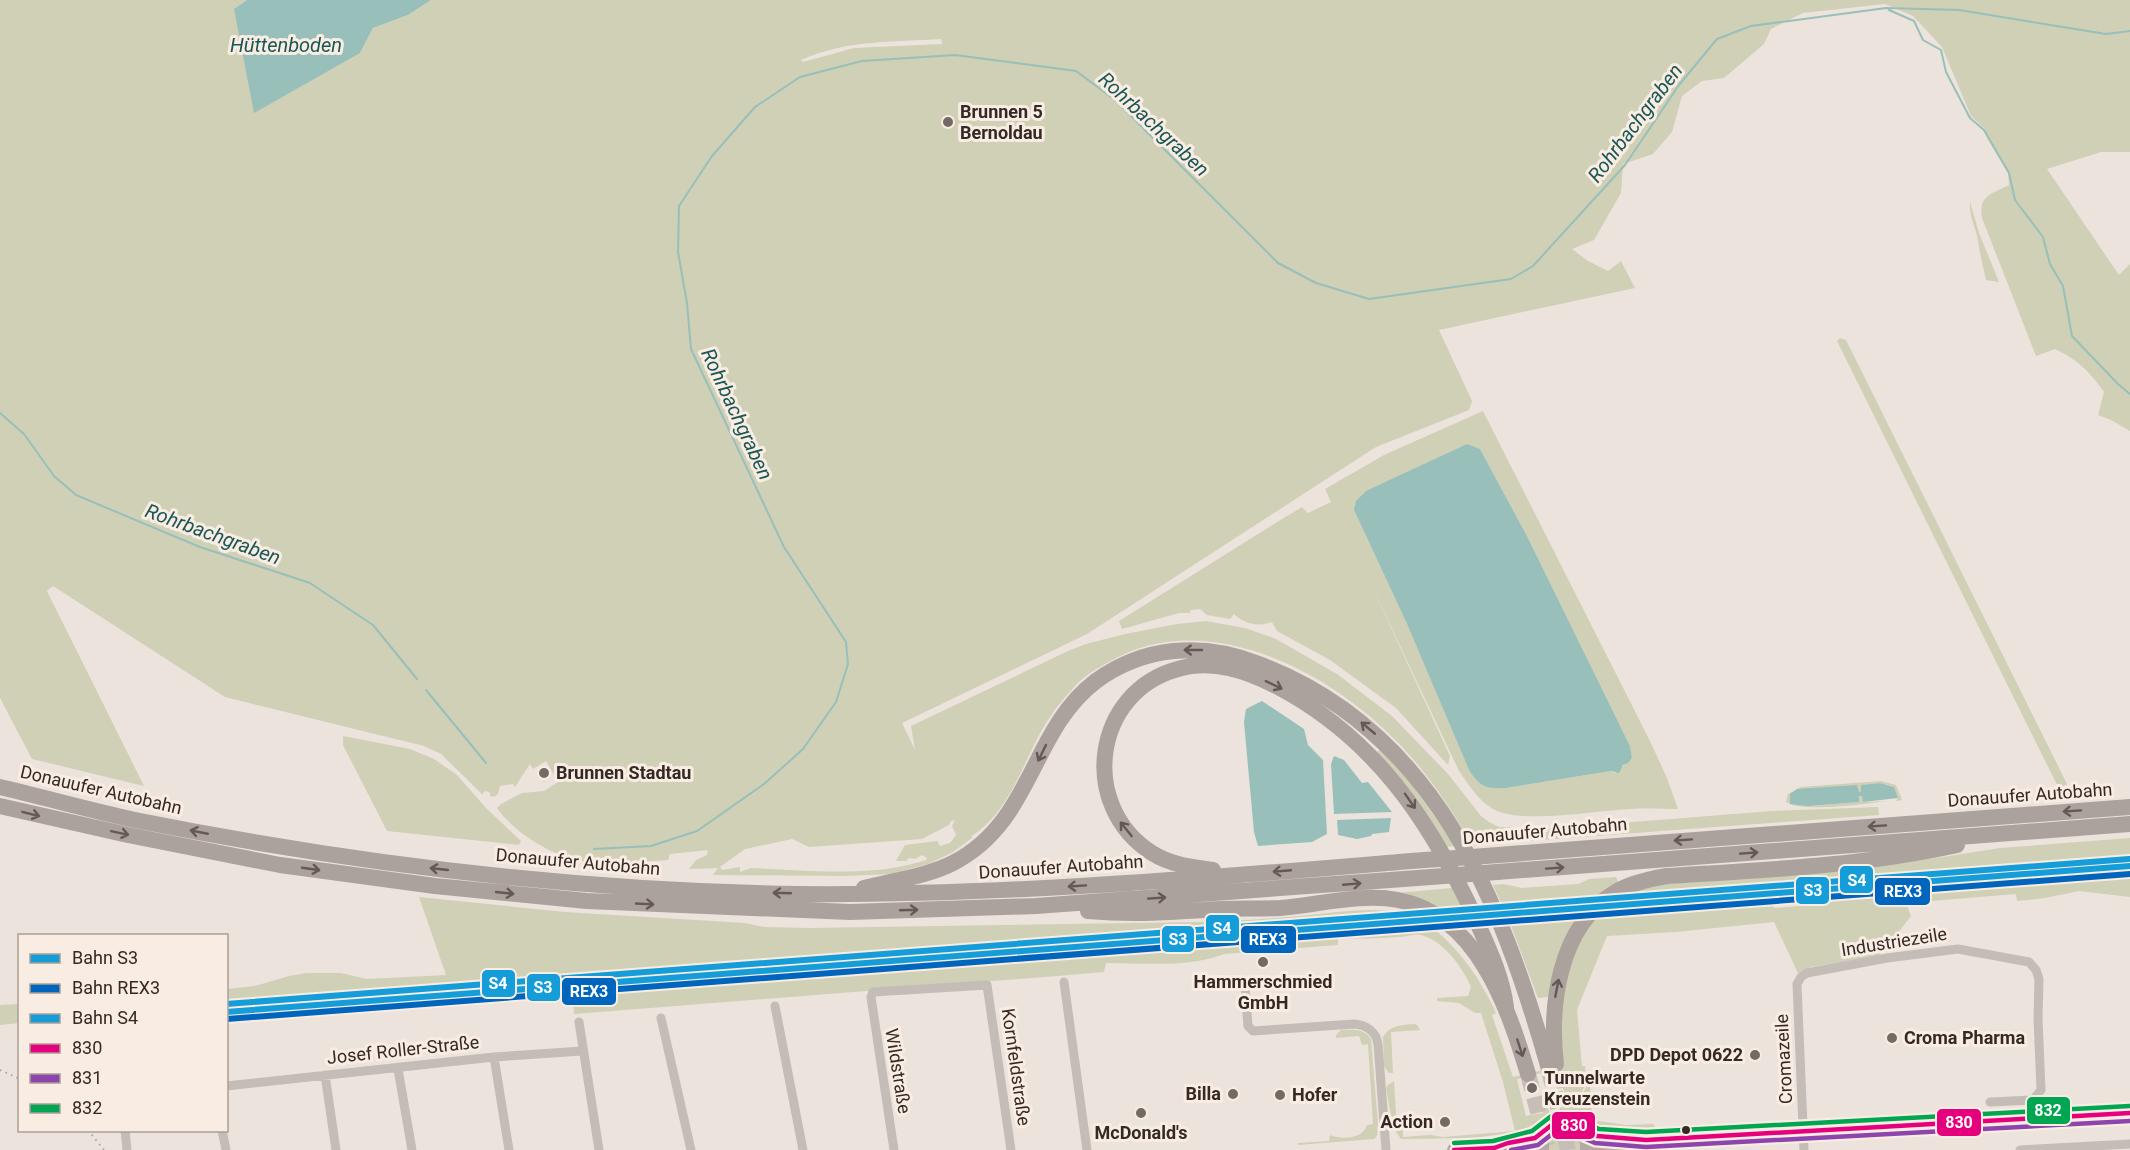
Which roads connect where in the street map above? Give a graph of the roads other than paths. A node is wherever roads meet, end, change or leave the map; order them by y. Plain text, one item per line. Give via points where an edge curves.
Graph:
1 (0, 787) edge
2 (0, 806) edge
3 (2130, 807) edge
4 (2130, 824) edge
5 (2017, 832) junction
6 (1240, 875) junction
7 (840, 894) junction
8 (1036, 906) junction
9 (1064, 982) dead end
10 (1797, 984) joint
11 (1245, 986) dead end
12 (989, 989) joint
13 (775, 1006) dead end
14 (1506, 1007) junction
15 (661, 1018) dead end
16 (579, 1022) dead end
17 (582, 1051) junction
18 (494, 1057) junction
19 (398, 1069) junction
20 (1528, 1074) tunnel mouth
21 (326, 1075) junction
22 (228, 1086) edge
23 (1990, 1102) dead end
24 (2130, 1113) edge
25 (1583, 1131) junction
26 (126, 1132) edge
27 (222, 1132) edge
28 (1545, 1132) junction
29 (1804, 1132) junction
30 (1646, 1140) junction
31 (2130, 1144) edge
32 (1498, 1149) edge
33 (127, 1150) edge
34 (225, 1150) edge
35 (336, 1150) edge
36 (412, 1150) edge
37 (509, 1150) edge
38 (599, 1150) edge
39 (691, 1150) edge
40 (803, 1150) edge
41 (894, 1150) edge
42 (1011, 1150) edge
43 (1087, 1150) edge
44 (1386, 1150) edge
45 (1454, 1150) edge
46 (1542, 1150) edge
47 (1587, 1150) edge
48 (1597, 1150) edge
49 (1804, 1150) edge
50 (2020, 1150) edge

7 -> 1 highway, Donauufer Autobahn via 602,885 437,869 256,843
2 -> 8 highway, Donauufer Autobahn via 280,865 586,902 816,912
3 -> 6 highway, Donauufer Autobahn, bridge
4 - 5 highway, Donauufer Autobahn
5 - 7 highway via 1903,856 1667,876 1616,892 1586,920 1565,960 1553,1018 1553,1068 1490,899 1452,827 1420,781 1391,749 1346,710 1308,686 1247,659 1205,650 1178,650 1120,666 1073,702 1010,812 966,855 926,874
8 -> 5 highway, Donauufer Autobahn, bridge
6 -> 7 highway, Donauufer Autobahn via 1022,890
6 -> 14 highway via 1184,866 1153,854 1124,828 1109,799 1104,754 1115,719 1141,687 1176,669 1223,666 1271,683 1325,716 1372,756 1414,807 1448,864 1500,977
8 - 14 highway via 1164,914 1398,900 1431,912 1447,923 1488,972
9 - 43 street
10 - 23 street, Industriezeile via 1807,973 1958,949 2029,962 2039,979 2041,1090 2033,1100
10 - 29 street, Cromazeile
11 - 44 street via 1248,1026 1253,1031 1354,1024 1365,1026 1375,1035
12 - 41 street, Wildstraße via 987,985 873,992
12 - 42 street, Kornfeldstraße
13 - 40 street
14 -> 20 highway
15 - 39 street
16 - 17 street
17 - 18 street, Josef Roller-Straße
17 - 38 street
18 - 19 street, Josef Roller-Straße
18 - 37 street
19 - 21 street, Josef Roller-Straße
19 - 36 street
21 - 22 street, Josef Roller-Straße
21 - 35 street
24 - 29 main road
25 - 28 main road via 1566,1122 1553,1124
25 - 30 main road
25 - 47 main road
26 - 33 street
27 - 34 street
28 - 32 main road
28 - 46 main road
29 - 30 main road
29 - 49 street, Cromazeile
30 - 48 main road
31 - 50 street
32 - 45 main road

